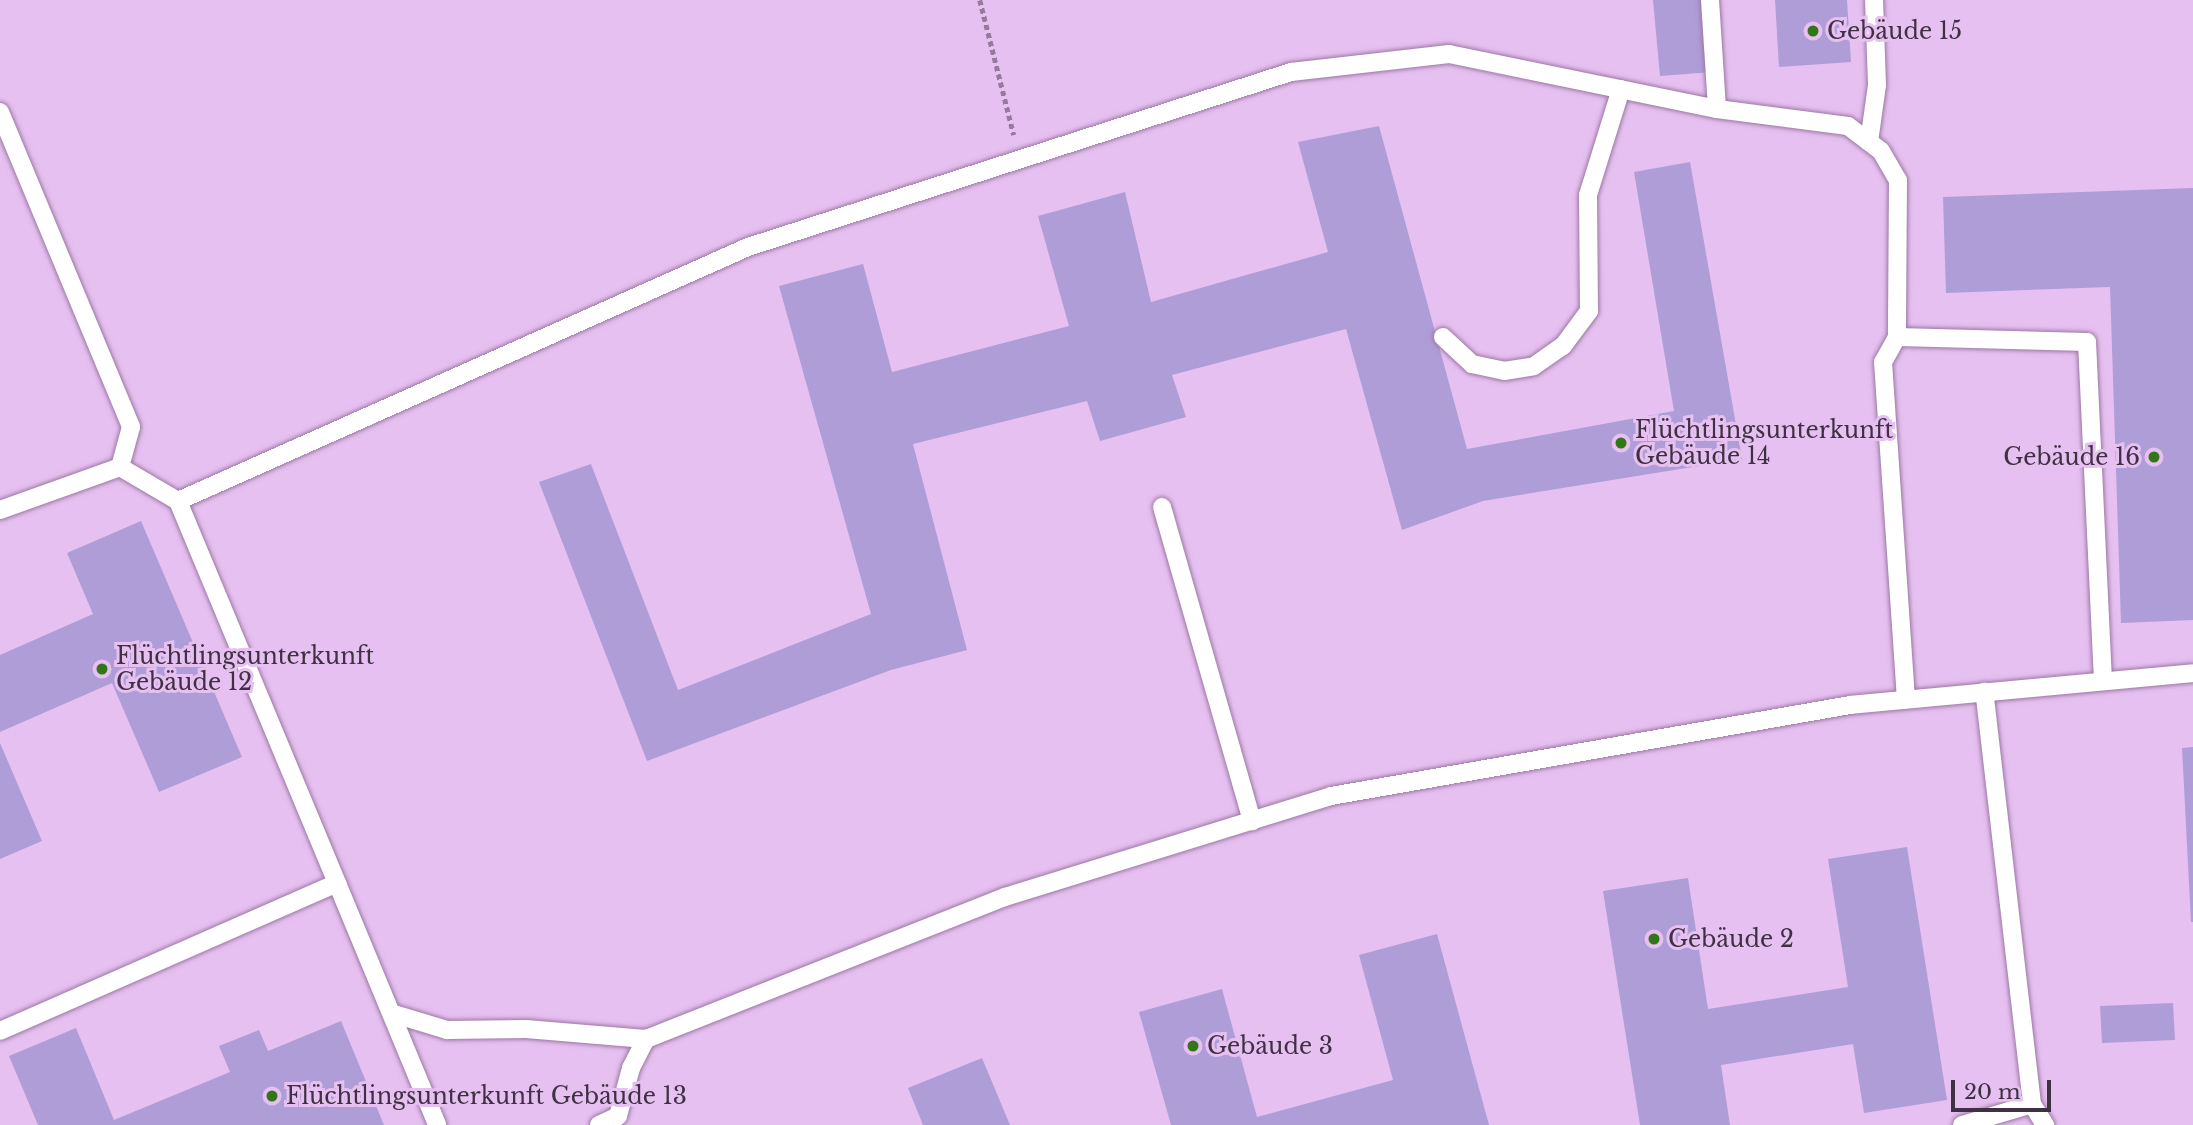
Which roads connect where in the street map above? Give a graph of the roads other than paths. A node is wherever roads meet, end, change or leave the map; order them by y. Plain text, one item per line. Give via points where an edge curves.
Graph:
1 (1710, 0) edge
2 (1874, 0) edge
3 (1621, 89) junction
4 (1717, 109) junction
5 (0, 112) edge
6 (1869, 142) junction
7 (1443, 337) dead end
8 (1898, 337) junction
9 (120, 467) junction
10 (178, 501) junction
11 (1162, 508) dead end
12 (0, 510) edge
13 (2193, 673) edge
14 (2103, 681) junction
15 (1984, 692) junction
16 (1906, 699) junction
17 (1252, 821) junction
18 (337, 883) junction
19 (391, 1013) junction
20 (0, 1031) edge
21 (646, 1040) junction
22 (2032, 1104) junction
23 (438, 1125) edge
24 (599, 1125) edge
25 (1962, 1125) edge
26 (2045, 1125) edge

1 - 4 lane
2 - 6 lane via 1877,85
3 - 4 lane
3 - 7 lane via 1588,195 1589,311 1563,345 1534,366 1504,371 1472,364
3 - 10 lane via 1449,54 1291,72 748,247
4 - 6 lane via 1848,126
5 - 9 lane via 131,427
6 - 8 lane via 1881,151 1898,180
8 - 14 lane via 2087,342
8 - 16 lane via 1884,362
9 - 10 lane
9 - 12 lane
10 - 18 lane
11 - 17 lane
13 - 14 lane
14 - 15 lane
15 - 16 lane
15 - 22 lane
16 - 17 lane via 1331,796
17 - 21 lane via 1005,897
18 - 19 lane
18 - 20 lane
19 - 21 lane via 447,1030 526,1029
19 - 23 lane
21 - 24 lane via 631,1068 618,1116
22 - 25 lane
22 - 26 lane

